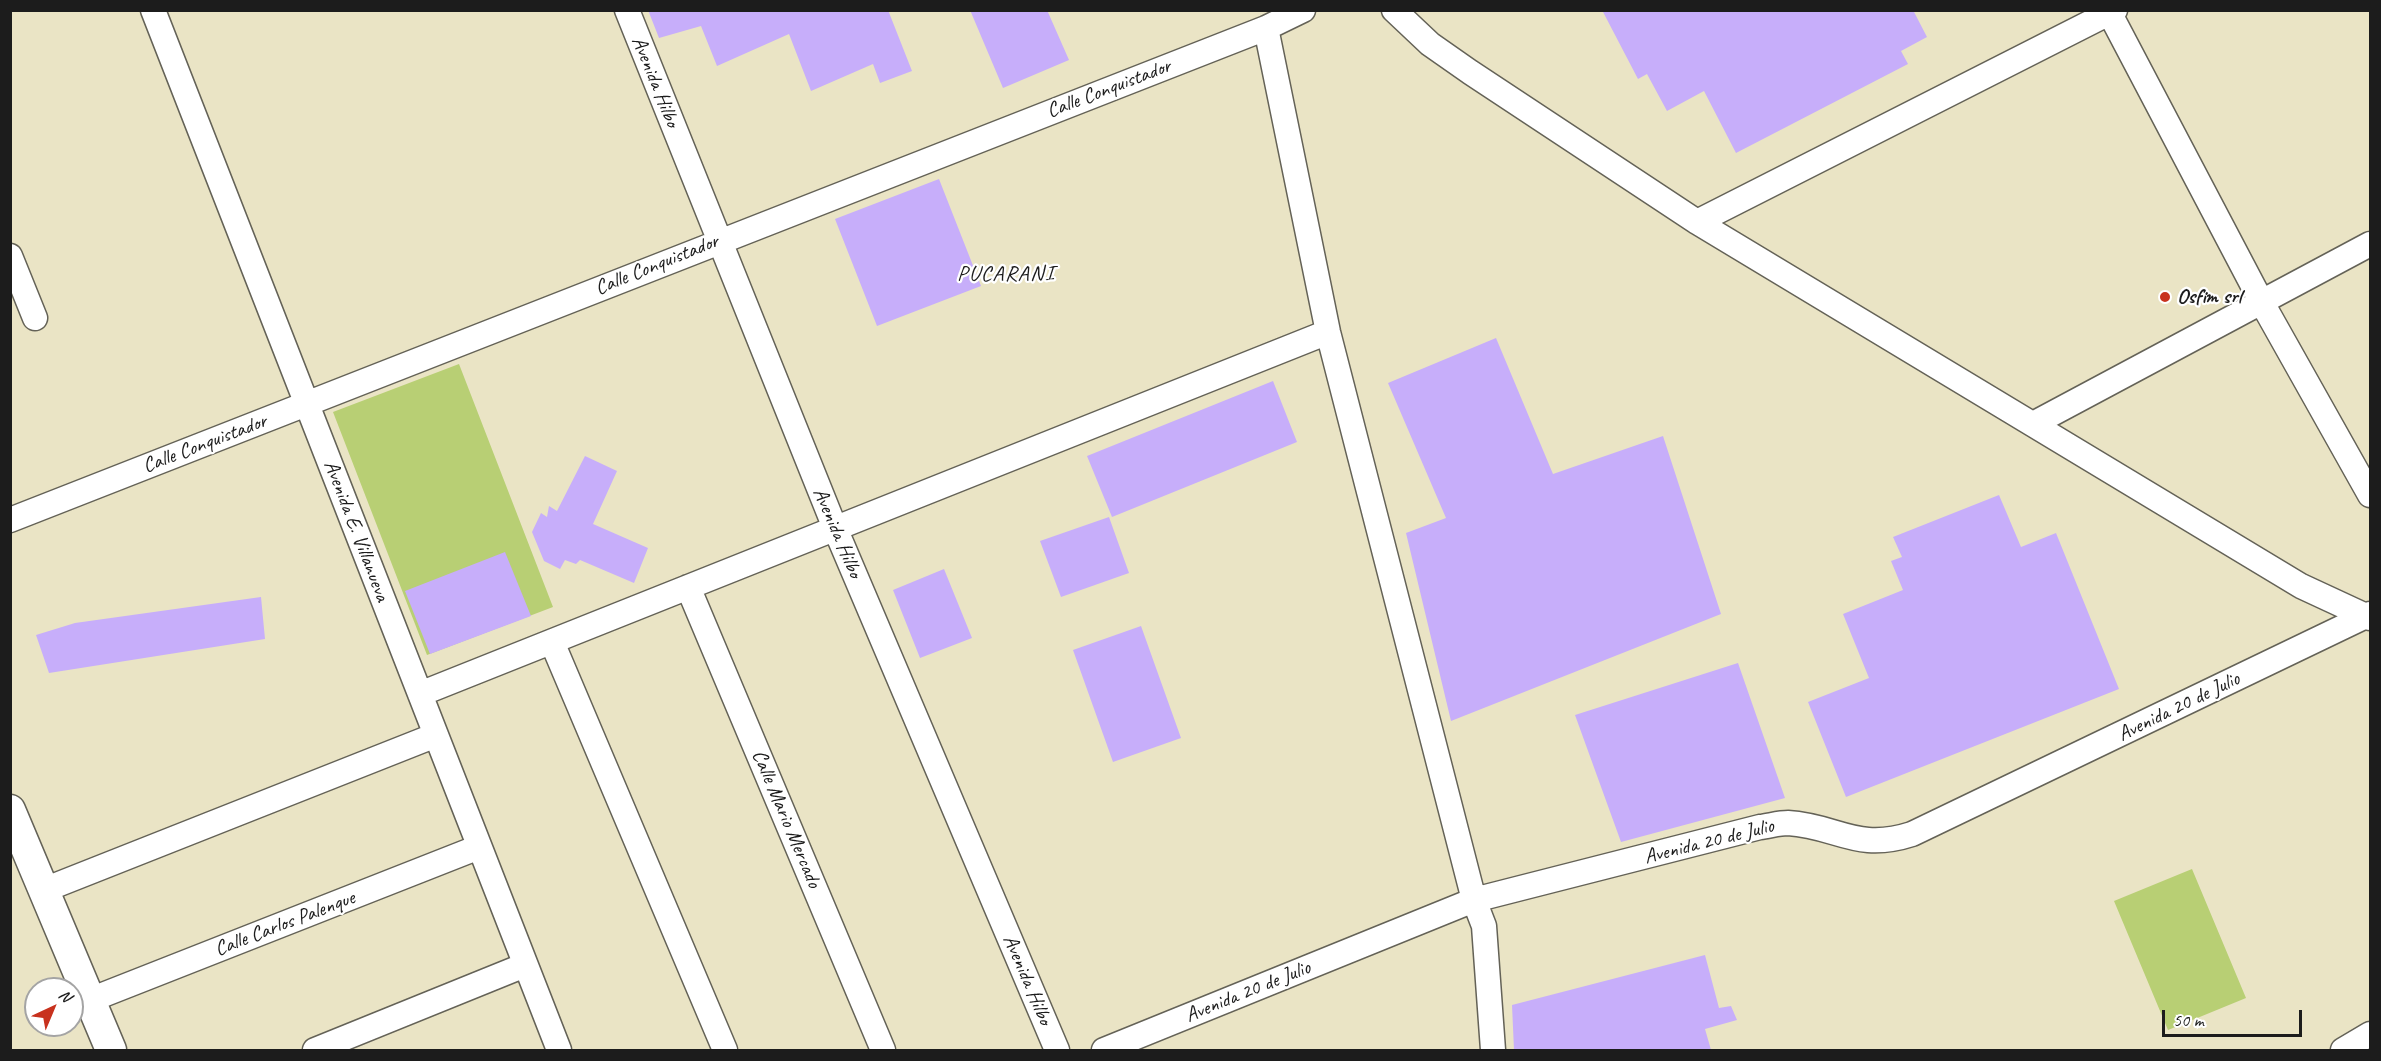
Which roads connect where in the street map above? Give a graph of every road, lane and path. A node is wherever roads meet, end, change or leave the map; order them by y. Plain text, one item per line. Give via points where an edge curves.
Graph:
1 (153, 10) edge
2 (627, 10) edge
3 (1303, 10) edge
4 (1394, 10) edge
5 (2111, 12) edge
6 (1266, 28) junction
7 (1697, 222) junction
8 (719, 241) junction
9 (2370, 244) edge
10 (10, 256) edge
11 (2261, 300) junction
12 (35, 318) dead end
13 (1328, 332) junction
14 (306, 404) junction
15 (2033, 424) junction
16 (2370, 495) edge
17 (10, 520) edge
18 (834, 528) junction
19 (688, 587) junction
20 (2369, 616) edge
21 (552, 642) junction
22 (420, 694) junction
23 (436, 735) junction
24 (10, 810) edge
25 (480, 847) junction
26 (22, 866) edge
27 (44, 890) junction
28 (1474, 900) junction
29 (525, 965) junction
30 (90, 1000) junction
31 (2370, 1034) edge
32 (111, 1050) edge
33 (315, 1050) edge
34 (559, 1050) edge
35 (725, 1050) edge
36 (883, 1050) edge
37 (1058, 1050) edge
38 (1104, 1050) edge
39 (1493, 1050) edge
40 (2343, 1050) edge

1 - 14 street, Avenida E. Villanueva
2 - 8 street, Avenida Hilbo
3 - 6 street, Calle Conquistador
4 - 7 street via 1430,44 1470,72
5 - 7 street
5 - 11 street
6 - 8 street, Calle Conquistador
6 - 13 street
7 - 15 street
8 - 14 street, Calle Conquistador
8 - 18 street, Avenida Hilbo
9 - 11 street
10 - 12 street
11 - 15 street
11 - 16 street
13 - 18 street
13 - 28 street
14 - 17 street, Calle Conquistador
14 - 22 street, Avenida E. Villanueva
15 - 20 street via 2301,586
18 - 19 street
18 - 37 street, Avenida Hilbo
19 - 21 street
19 - 36 street, Calle Mario Mercado
20 - 28 street, Avenida 20 de Julio via 1912,834 1890,841 1856,840 1787,823
21 - 22 street
21 - 35 street
22 - 23 street, Avenida E. Villanueva
23 - 25 street, Avenida E. Villanueva
23 - 27 street
24 - 26 main road
25 - 29 street, Avenida E. Villanueva
25 - 30 street, Calle Carlos Palenque
26 - 27 main road
27 - 30 main road
28 - 38 street, Avenida 20 de Julio
28 - 39 street via 1484,926
29 - 33 street
29 - 34 street, Avenida E. Villanueva
30 - 32 main road
31 - 40 street

